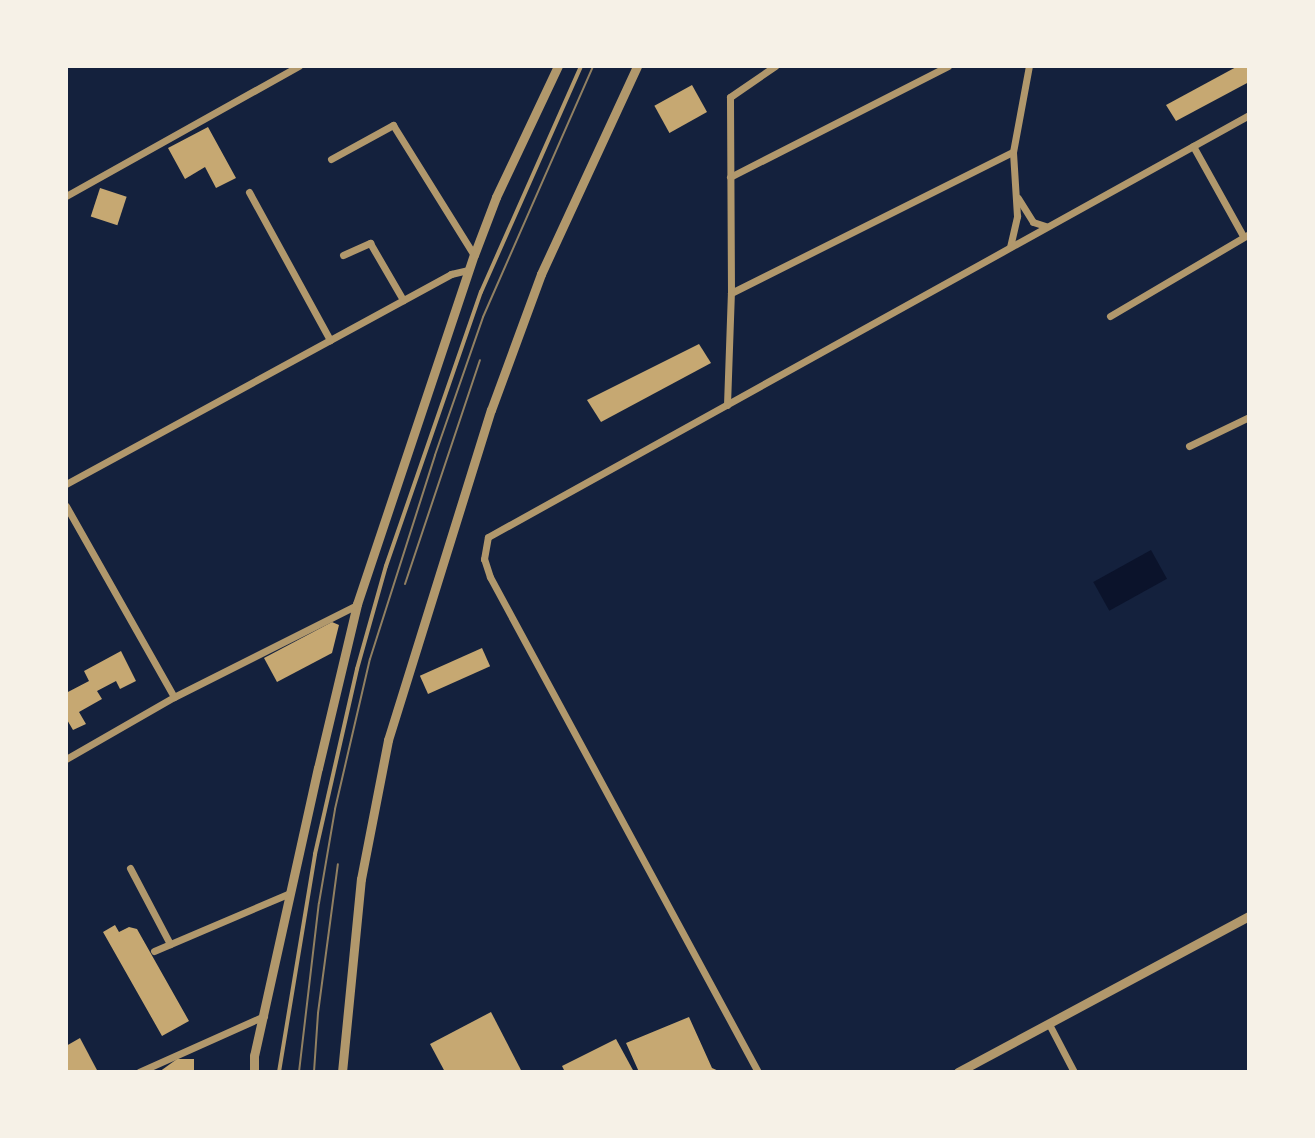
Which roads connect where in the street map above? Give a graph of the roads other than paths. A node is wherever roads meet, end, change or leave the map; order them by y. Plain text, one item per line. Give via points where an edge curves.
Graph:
1 (299, 66) edge
2 (558, 66) edge
3 (581, 66) edge
4 (637, 66) edge
5 (775, 66) edge
6 (948, 66) edge
7 (1029, 66) edge
8 (1024, 70) edge
9 (1249, 115) edge
10 (1193, 146) junction
11 (1013, 152) junction
12 (331, 159) dead end
13 (730, 177) junction
14 (1014, 184) junction
15 (249, 192) dead end
16 (66, 196) edge
17 (1045, 226) junction
18 (1246, 235) edge
19 (1010, 247) junction
20 (343, 255) dead end
21 (474, 255) junction
22 (469, 270) junction
23 (731, 293) junction
24 (403, 300) junction
25 (1110, 316) dead end
26 (330, 340) junction
27 (727, 405) junction
28 (1249, 417) edge
29 (1189, 446) dead end
30 (66, 484) edge
31 (66, 506) edge
32 (357, 604) junction
33 (174, 697) junction
34 (66, 759) edge
35 (130, 868) dead end
36 (290, 893) junction
37 (1249, 916) edge
38 (170, 944) junction
39 (154, 951) dead end
40 (264, 1016) junction
41 (1050, 1026) junction
42 (139, 1072) edge
43 (254, 1072) edge
44 (279, 1072) edge
45 (342, 1072) edge
46 (758, 1072) edge
47 (958, 1072) edge
48 (1074, 1072) edge

1 - 16 street
2 - 21 street
3 - 44 lane via 481,292 386,566 315,854
4 - 45 street via 541,274 439,568 388,740 361,879
5 - 13 street via 730,97
6 - 13 street
7 - 8 street
8 - 11 street
9 - 10 street
10 - 17 street
10 - 18 street
11 - 14 street
11 - 23 street
12 - 21 street via 393,125
13 - 23 street
14 - 17 street via 1023,211
14 - 19 street via 1017,216
15 - 26 street
17 - 19 street
18 - 25 street
19 - 27 street
20 - 24 street via 370,243
21 - 22 street
22 - 24 street
22 - 32 street
23 - 27 street
24 - 26 street
26 - 30 street
27 - 46 street via 497,531 484,546 484,559
28 - 29 street
31 - 33 street
32 - 33 street
32 - 36 street
33 - 34 street
35 - 38 street
36 - 38 street
36 - 40 street
37 - 41 street
38 - 39 street
40 - 42 street
40 - 43 street
41 - 47 street
41 - 48 street

